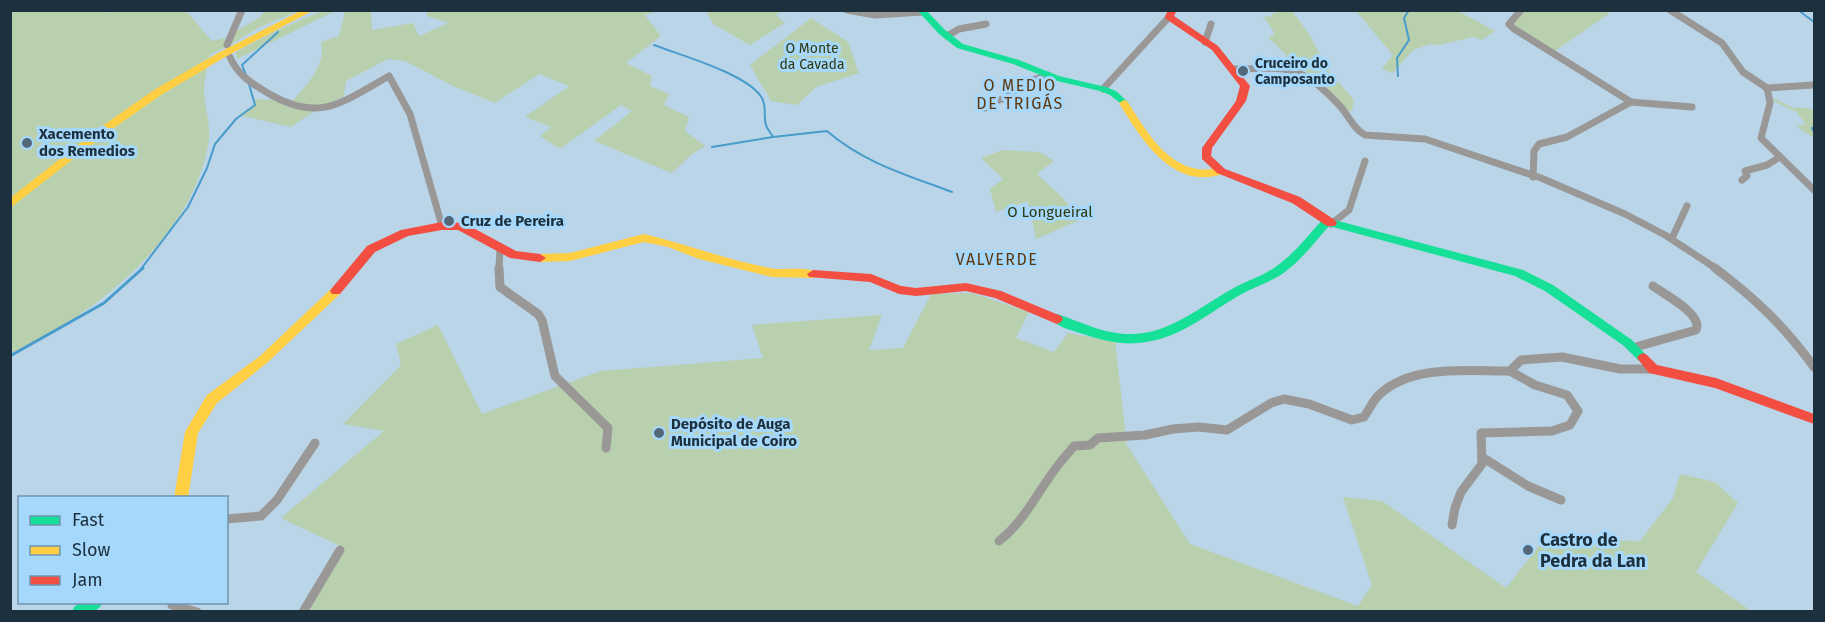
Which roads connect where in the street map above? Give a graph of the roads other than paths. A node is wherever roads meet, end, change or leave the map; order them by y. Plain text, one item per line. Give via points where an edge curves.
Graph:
1 (242, 10) edge
2 (310, 10) edge
3 (847, 10) edge
4 (1521, 10) edge
5 (1670, 10) edge
6 (922, 11) edge
7 (1171, 14) edge
8 (986, 24) dead end
9 (1211, 24) dead end
10 (947, 36) junction
11 (1205, 42) junction
12 (227, 45) dead end
13 (230, 57) dead end
14 (1234, 69) junction
15 (1048, 75) junction
16 (1815, 85) edge
17 (1767, 88) junction
18 (1103, 89) junction
19 (1631, 102) junction
20 (1692, 107) dead end
21 (985, 108) dead end
22 (1780, 157) junction
23 (1365, 161) dead end
24 (1221, 171) junction
25 (1533, 177) junction
26 (1742, 180) dead end
27 (1815, 190) edge
28 (10, 204) edge
29 (1687, 206) dead end
30 (1329, 223) junction
31 (442, 226) junction
32 (1672, 238) junction
33 (500, 247) junction
34 (1653, 286) dead end
35 (1632, 348) junction
36 (1815, 368) edge
37 (1653, 369) junction
38 (1510, 371) junction
39 (1815, 419) edge
40 (315, 443) dead end
41 (606, 448) dead end
42 (1482, 457) junction
43 (181, 496) edge
44 (1561, 500) dead end
45 (228, 519) edge
46 (1452, 525) dead end
47 (999, 542) dead end
48 (340, 550) dead end
49 (94, 604) edge
50 (172, 604) edge
51 (79, 612) edge
52 (197, 612) edge
53 (303, 612) edge

1 - 12 street
2 - 28 main road via 264,31 148,99
3 - 6 street via 884,17
4 - 19 street via 1509,24 1523,36
5 - 17 street via 1722,43 1743,72
6 - 10 main road
7 - 11 main road
7 - 18 street
8 - 10 street via 959,29
9 - 11 street
10 - 15 main road via 960,46
11 - 14 main road
13 - 31 street via 234,70 276,99 299,109 319,111 389,76 418,135
14 - 24 main road via 1245,87 1241,102 1207,148 1206,157
14 - 25 street via 1293,69 1346,113 1364,135 1376,139 1422,139
15 - 18 main road
15 - 21 street via 1026,82
16 - 17 street
17 - 22 street via 1770,103 1761,138
18 - 24 main road via 1122,100 1151,147 1172,165 1198,174
19 - 20 street
19 - 25 street via 1567,137 1539,144 1532,162
22 - 26 street via 1745,171 1747,176
22 - 27 street
23 - 30 street via 1349,210
24 - 30 main road via 1296,200
25 - 32 street via 1634,217
29 - 32 street
30 - 33 main road via 1277,272 1178,326 1154,336 1132,339 1087,332 998,294 966,287 916,292 899,290 871,278 772,273 644,238 570,257 514,255
30 - 35 main road via 1519,273 1549,288
31 - 33 main road via 460,226
31 - 43 main road via 405,233 371,249 328,301 264,359 212,399 192,432
32 - 36 street via 1777,319
33 - 41 street via 500,287 542,320 555,376 608,428
34 - 35 street via 1692,316 1698,326 1696,330
35 - 37 main road
37 - 38 street via 1620,369 1562,357 1521,360
37 - 39 main road via 1716,384
38 - 42 street via 1535,385 1567,395 1578,411 1570,425 1552,431 1482,433
38 - 47 street via 1407,377 1380,393 1364,417 1352,420 1284,399 1227,430 1173,429 1098,438 1090,445 1074,446 1042,485 1015,529
40 - 45 street via 277,500 261,516
42 - 44 street via 1528,486
42 - 46 street via 1482,464 1453,510
48 - 53 street
49 - 51 main road
50 - 52 street

